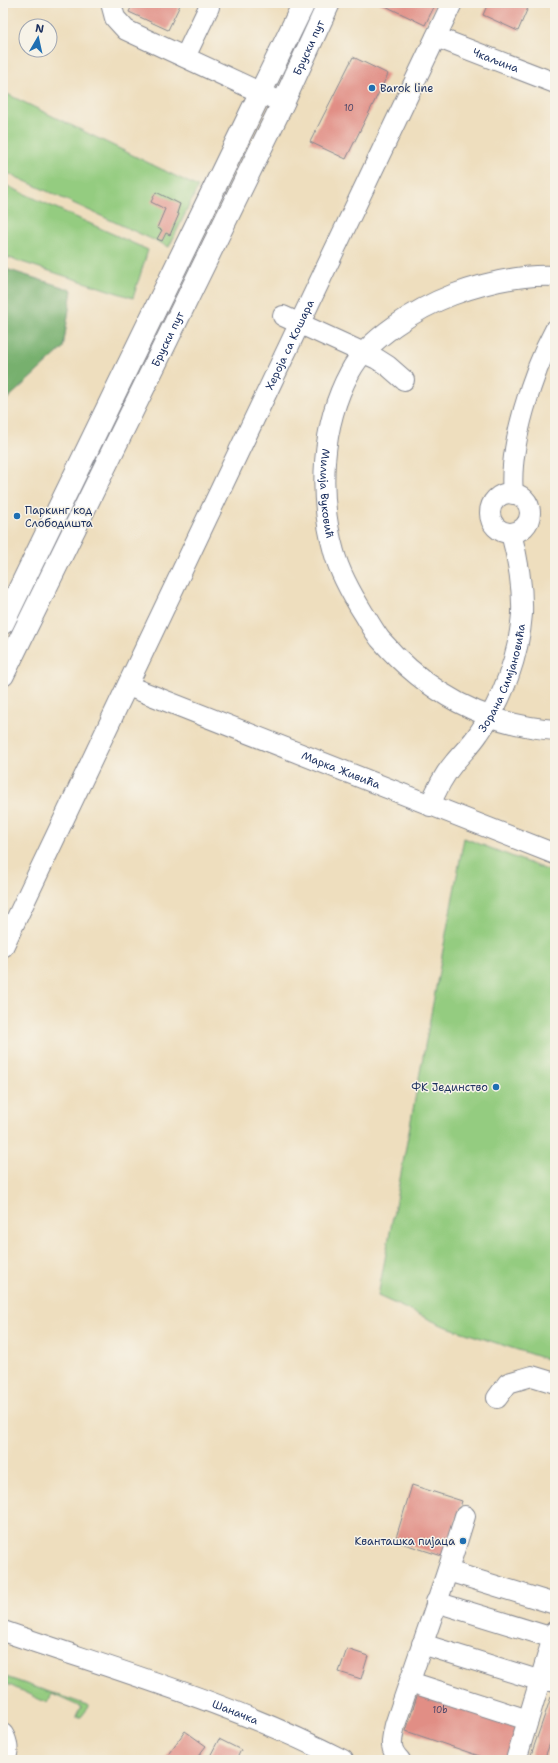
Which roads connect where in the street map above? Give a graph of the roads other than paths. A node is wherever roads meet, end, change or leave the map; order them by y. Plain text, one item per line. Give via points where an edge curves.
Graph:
1 (111, 3) edge
2 (304, 3) edge
3 (329, 3) edge
4 (452, 3) edge
5 (209, 7) dead end
6 (436, 37) junction
7 (185, 58) junction
8 (555, 83) edge
9 (261, 93) junction
10 (282, 103) junction
11 (555, 276) edge
12 (292, 320) junction
13 (555, 330) edge
14 (363, 353) junction
15 (404, 380) dead end
16 (513, 494) junction
17 (511, 533) junction
18 (3, 623) edge
19 (3, 675) edge
20 (128, 686) junction
21 (489, 717) junction
22 (555, 730) edge
23 (430, 806) junction
24 (555, 854) edge
25 (3, 947) edge
26 (555, 1383) edge
27 (497, 1398) dead end
28 (465, 1516) dead end
29 (448, 1571) junction
30 (436, 1602) junction
31 (555, 1604) edge
32 (3, 1631) edge
33 (554, 1634) edge
34 (422, 1644) junction
35 (548, 1681) edge
36 (410, 1682) junction
37 (528, 1720) junction
38 (3, 1734) edge
39 (5, 1760) edge
40 (343, 1760) edge
41 (400, 1760) edge
42 (516, 1760) edge

1 - 7 street via 116,18 126,30
2 - 9 main road, Бруски пут
3 - 10 main road, Бруски пут
4 - 6 street, Хероја са Кошара
5 - 7 street
6 - 8 street, Чкаљина
6 - 12 street, Хероја са Кошара
7 - 9 street
9 - 10 street
9 - 18 main road, Бруски пут
10 - 19 main road, Бруски пут
11 - 14 street, Милија Вуковић via 516,277 476,286 437,301 408,316
12 - 14 street
12 - 20 street, Хероја са Кошара
13 - 16 street via 540,360 520,428 512,479
14 - 15 street via 388,366
14 - 21 street, Милија Вуковић via 350,372 336,404 327,442 324,471 326,503 334,552 350,592 379,637 430,685
16 - 17 street via 524,500 530,511 523,528
16 - 17 street via 506,494 495,500 490,513 494,526 505,533
17 - 21 street, Зорана Симјановића via 518,559 522,615 511,667
20 - 23 street, Марка Живића
20 - 25 street, Хероја са Кошара
21 - 22 street, Милија Вуковић via 536,729
21 - 23 street, Зорана Симјановића via 479,734 452,764
23 - 24 street, Марка Живића
26 - 27 street via 532,1376 508,1383
28 - 29 street
29 - 30 street
29 - 31 street
30 - 33 street
30 - 34 street
32 - 40 street, Шаначка via 257,1719 304,1739
33 - 35 street
34 - 35 street
34 - 36 street
35 - 37 street
36 - 37 street
36 - 41 street via 395,1725 391,1746 393,1754
37 - 42 street
38 - 39 street via 7,1741

